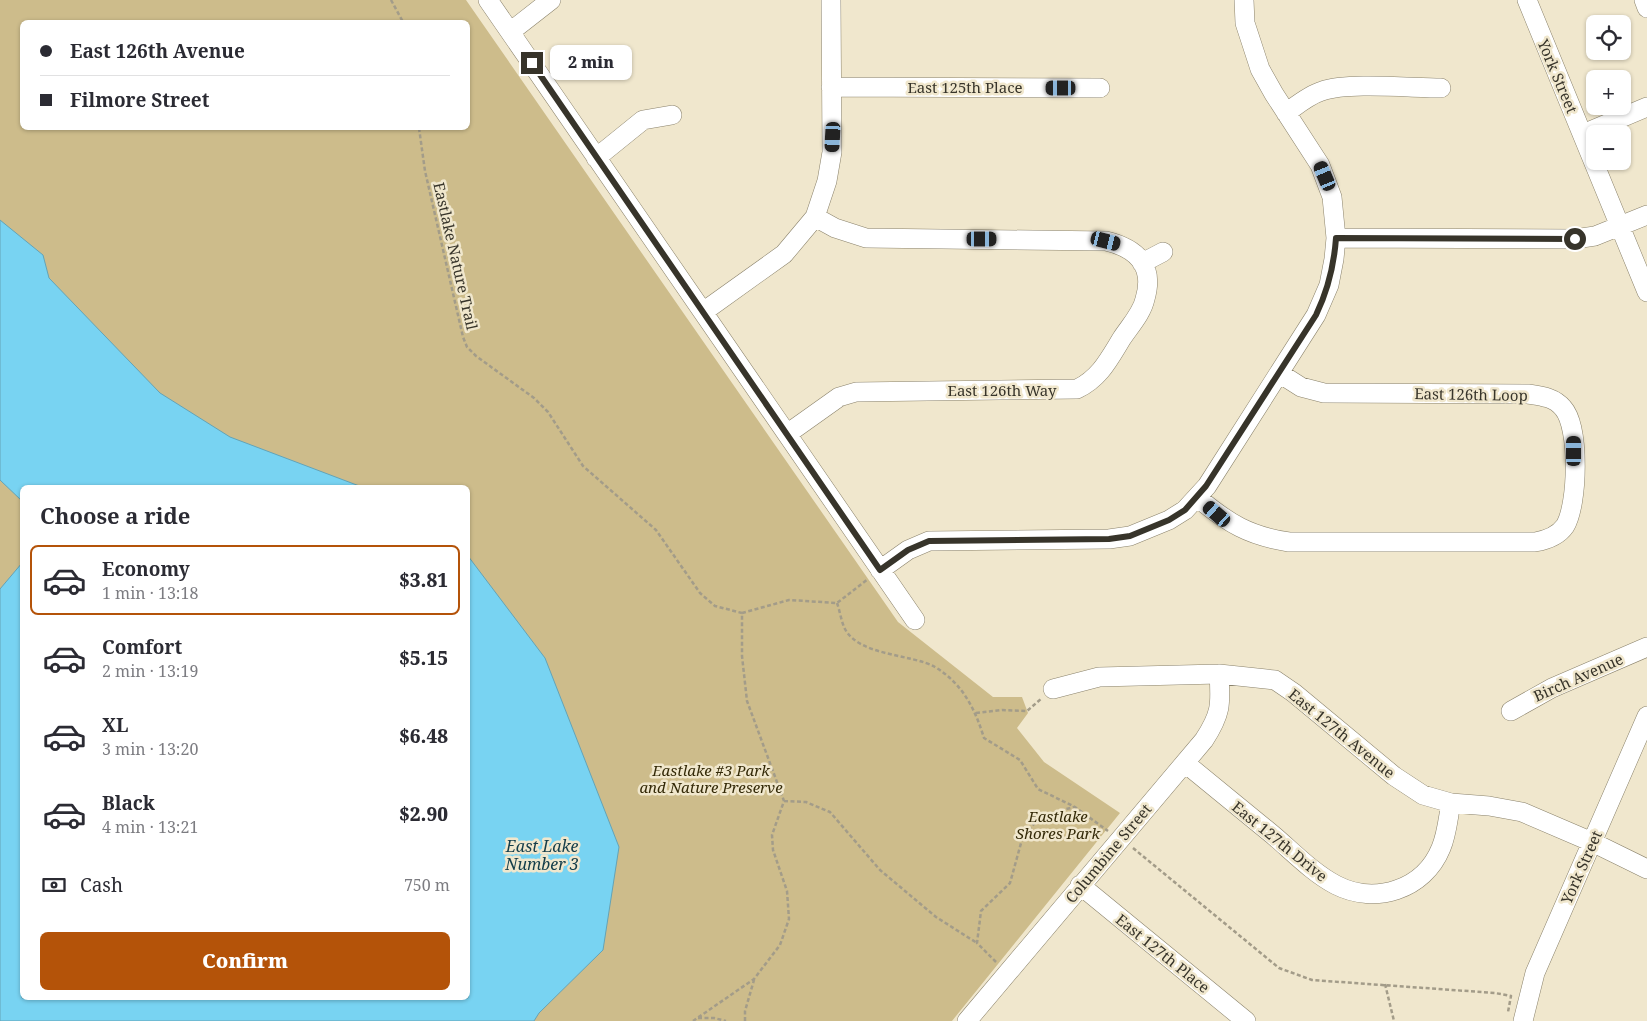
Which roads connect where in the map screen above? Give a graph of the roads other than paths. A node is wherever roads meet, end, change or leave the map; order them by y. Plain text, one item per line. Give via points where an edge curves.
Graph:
1 (488, 0) edge
2 (551, 0) edge
3 (831, 0) edge
4 (1244, 0) edge
5 (1527, 0) edge
6 (1644, 0) edge
7 (1647, 8) edge
8 (510, 32) junction
9 (831, 86) junction
10 (1100, 88) dead end
11 (1441, 88) dead end
12 (1647, 108) edge
13 (1286, 113) junction
14 (672, 115) dead end
15 (1583, 134) junction
16 (596, 158) junction
17 (1647, 215) edge
18 (815, 217) junction
19 (1621, 226) junction
20 (1336, 238) junction
21 (1163, 252) dead end
22 (1142, 263) junction
23 (1647, 292) edge
24 (703, 312) junction
25 (1279, 374) junction
26 (787, 434) junction
27 (1198, 498) junction
28 (880, 570) junction
29 (915, 620) dead end
30 (1647, 647) edge
31 (1219, 674) junction
32 (1053, 689) road end
33 (1511, 711) dead end
34 (1647, 716) edge
35 (1185, 762) junction
36 (1452, 803) junction
37 (1592, 842) junction
38 (1647, 869) edge
39 (1080, 885) junction
40 (1515, 1017) edge
41 (967, 1021) edge
42 (1246, 1021) edge

1 - 8 street
2 - 8 street
3 - 9 street
4 - 13 street via 1251,46 1260,69
5 - 15 street, York Street
6 - 7 street
8 - 16 street
9 - 10 street, East 125th Place
9 - 18 street via 834,123 831,166
11 - 13 street via 1325,90
12 - 15 street
13 - 20 street via 1320,165 1330,187
14 - 16 street via 643,120
15 - 19 street, York Street
16 - 24 street
17 - 19 street
18 - 22 street via 841,231 866,238 1106,241 1129,248
18 - 24 street via 784,254
19 - 20 street via 1595,236 1575,239
19 - 23 street, York Street
20 - 25 street via 1323,300
21 - 22 street
22 - 26 street, East 126th Way via 1147,276 1147,291 1142,306 1101,372 1077,389 856,392 838,397
24 - 26 street
25 - 27 street
25 - 27 street, East 126th Loop via 1301,387 1324,393 1528,394 1552,399 1570,418 1574,434 1574,499 1564,540 1517,543 1288,542 1247,532
26 - 28 street
27 - 28 street via 1169,520 1130,536 929,541 908,550
28 - 29 street
30 - 33 street, Birch Avenue via 1552,688
31 - 32 street, East 127th Avenue via 1099,677
31 - 35 street, Columbine Street via 1220,702 1216,721
31 - 36 street, East 127th Avenue via 1254,676 1279,683 1412,789
34 - 37 street, York Street
35 - 36 street, East 127th Drive via 1326,879 1354,892 1376,895 1418,888 1422,875 1441,848
35 - 39 street, Columbine Street
36 - 37 street, East 127th Avenue via 1513,809
37 - 38 street
37 - 40 street, York Street
39 - 41 street, Columbine Street
39 - 42 street, East 127th Place

